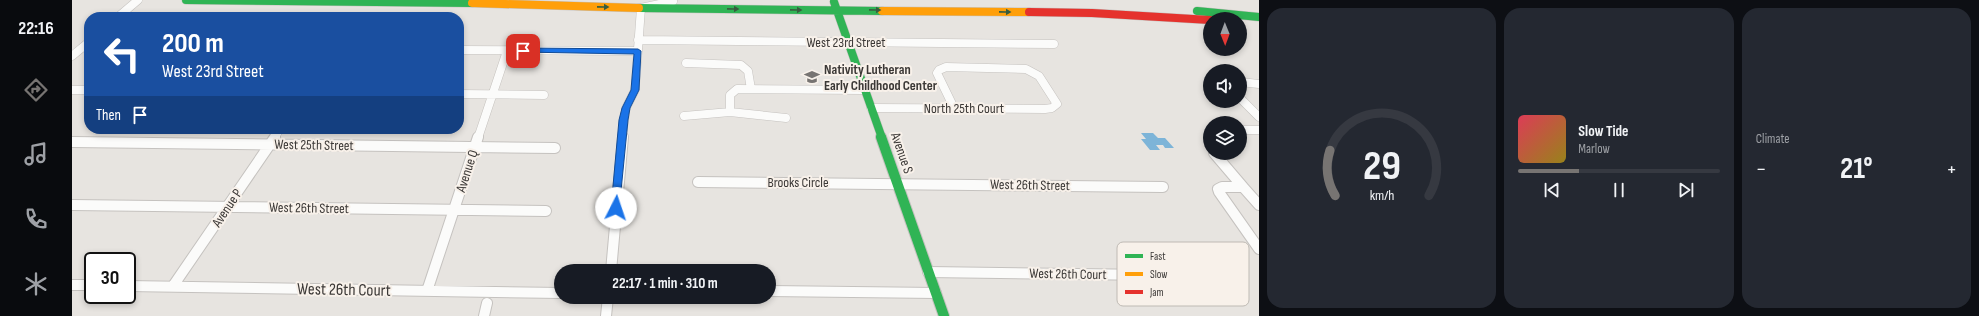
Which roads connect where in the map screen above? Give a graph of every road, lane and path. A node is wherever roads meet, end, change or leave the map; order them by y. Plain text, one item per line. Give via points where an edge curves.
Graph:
1 (138, 0) edge
2 (186, 0) edge
3 (261, 0) edge
4 (621, 0) edge
5 (342, 1) edge
6 (673, 1) edge
7 (834, 4) edge
8 (641, 8) junction
9 (124, 12) edge
10 (1218, 12) edge
11 (1114, 14) junction
12 (1203, 16) edge
13 (1259, 17) edge
14 (1247, 18) edge
15 (1203, 20) edge
16 (1247, 20) edge
17 (1259, 24) edge
18 (638, 40) junction
19 (848, 42) junction
20 (1054, 44) dead end
21 (84, 45) edge
22 (72, 47) edge
23 (84, 47) edge
24 (464, 50) edge
25 (507, 51) junction
26 (638, 51) junction
27 (72, 56) edge
28 (686, 63) dead end
29 (1247, 83) edge
30 (1259, 84) edge
31 (751, 89) junction
32 (72, 90) edge
33 (84, 90) edge
34 (864, 90) junction
35 (464, 94) edge
36 (493, 94) junction
37 (544, 95) dead end
38 (1247, 105) edge
39 (871, 108) junction
40 (954, 108) junction
41 (730, 112) junction
42 (684, 116) dead end
43 (1259, 117) edge
44 (786, 118) dead end
45 (1247, 130) edge
46 (1259, 130) edge
47 (277, 134) edge
48 (72, 142) edge
49 (270, 145) junction
50 (475, 147) junction
51 (555, 148) dead end
52 (1220, 160) edge
53 (698, 182) dead end
54 (897, 183) junction
55 (1163, 187) dead end
56 (1243, 187) junction
57 (72, 205) edge
58 (1259, 205) edge
59 (228, 207) junction
60 (455, 210) junction
61 (546, 211) dead end
62 (1259, 249) edge
63 (611, 264) edge
64 (928, 272) junction
65 (1117, 274) edge
66 (72, 281) edge
67 (84, 281) edge
68 (136, 282) edge
69 (175, 284) junction
70 (72, 285) edge
71 (84, 285) edge
72 (136, 286) edge
73 (554, 288) edge
74 (428, 289) junction
75 (776, 291) edge
76 (554, 293) edge
77 (936, 293) junction
78 (487, 303) dead end
79 (607, 304) edge
80 (484, 316) edge
81 (606, 316) edge
82 (944, 316) edge

1 - 9 street
2 - 3 main road
3 - 5 main road
4 - 6 main road
5 -> 8 main road
6 - 7 main road
6 - 8 street
8 -> 7 main road
7 - 10 main road via 1076,4
7 -> 11 main road
7 - 19 main road, Avenue S
8 - 18 street
11 - 12 main road via 1116,11 1133,11
11 - 15 main road
13 - 14 main road
16 - 17 main road
18 - 19 street, West 23rd Street
18 - 26 street
19 - 20 street, West 23rd Street
19 - 34 main road, Avenue S
21 - 22 street
23 - 27 street
24 - 25 street
25 - 26 street
25 - 36 street, Avenue Q
26 - 63 street via 635,90 626,108 624,120
28 - 31 street via 741,65 748,71
29 - 30 street
31 - 34 street
31 - 41 street via 737,89 729,94
32 - 33 street
34 - 39 main road, Avenue S
35 - 36 street
36 - 37 street
36 - 50 street, Avenue Q
38 - 43 street
39 - 40 street, North 25th Court
39 - 54 main road, Avenue S
40 - 40 street, North 25th Court via 1045,109 1056,106 1056,100 1039,76 1026,69 946,67 938,73
41 - 42 street
41 - 44 street
45 - 46 street
47 - 49 street, Avenue P
48 - 49 street, West 25th Street
49 - 50 street, West 25th Street
49 - 59 street, Avenue P
50 - 51 street, West 25th Street
50 - 60 street, Avenue Q
52 - 56 street
53 - 54 street, Brooks Circle
54 - 55 street, West 26th Street
54 - 64 main road, Avenue S
56 - 58 street
56 - 62 street via 1218,189
57 - 59 street, West 26th Street
59 - 60 street, West 26th Street
59 - 69 street, Avenue P
60 - 61 street, West 26th Street
60 - 74 street, Avenue Q
64 - 65 street, West 26th Court
64 - 77 main road, Avenue S
66 - 67 street
68 - 69 street, West 26th Court
69 - 72 street, West 26th Court
69 - 74 street, West 26th Court
70 - 71 street
73 - 74 street, West 26th Court
74 - 76 street, West 26th Court
75 - 77 street
77 - 82 main road, Avenue S
78 - 80 street
79 - 81 street

